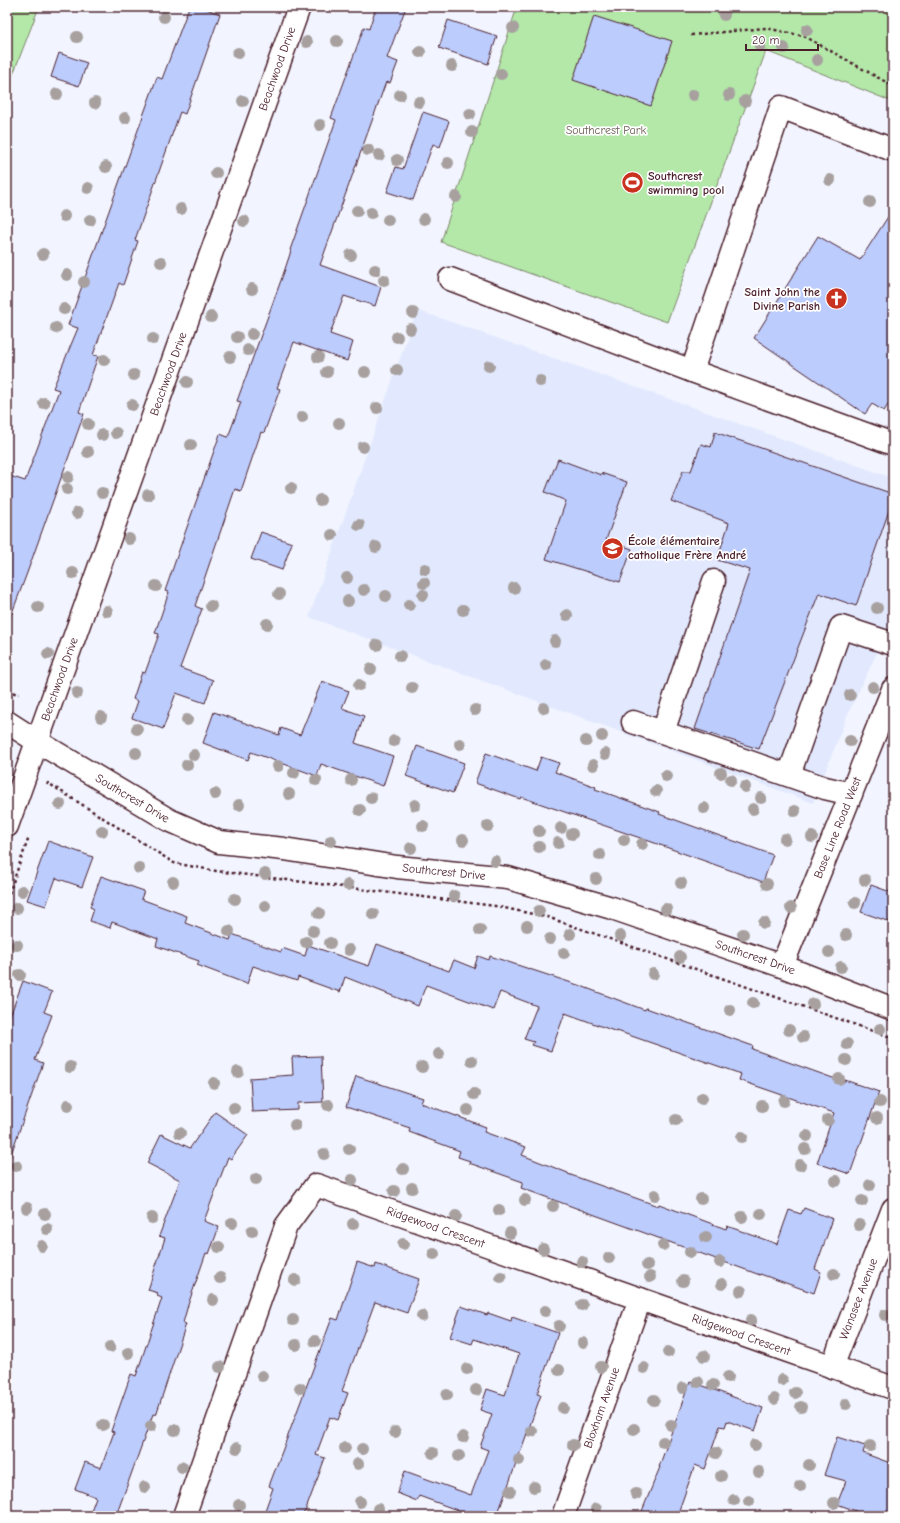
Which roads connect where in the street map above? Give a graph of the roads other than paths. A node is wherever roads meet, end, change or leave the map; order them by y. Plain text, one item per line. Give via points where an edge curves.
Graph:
1 (299, 7) edge
2 (893, 150) edge
3 (450, 279) dead end
4 (692, 371) junction
5 (893, 444) edge
6 (714, 580) dead end
7 (893, 644) edge
8 (893, 689) edge
9 (7, 722) edge
10 (632, 722) dead end
11 (663, 732) junction
12 (38, 742) junction
13 (789, 775) junction
14 (851, 794) junction
15 (7, 826) edge
16 (782, 966) junction
17 (893, 1009) edge
18 (893, 1209) edge
19 (640, 1299) junction
20 (832, 1367) junction
21 (893, 1388) edge
22 (184, 1516) edge
23 (563, 1516) edge

1 - 12 street, Beachwood Drive
2 - 4 street via 781,107
3 - 4 street
4 - 5 street
6 - 11 street
7 - 13 street via 841,628
8 - 14 street, Base Line Road West
9 - 12 street, Southcrest Drive
10 - 11 street
11 - 13 street
12 - 15 street, Beachwood Drive
12 - 16 street, Southcrest Drive via 169,820 219,842 508,878 612,908
13 - 14 street
14 - 16 street, Base Line Road West
16 - 17 street, Southcrest Drive
18 - 20 street, Wanasee Avenue
19 - 20 street, Ridgewood Crescent
19 - 22 street, Ridgewood Crescent via 316,1185 286,1226
19 - 23 street, Bloxham Avenue
20 - 21 street, Ridgewood Crescent

